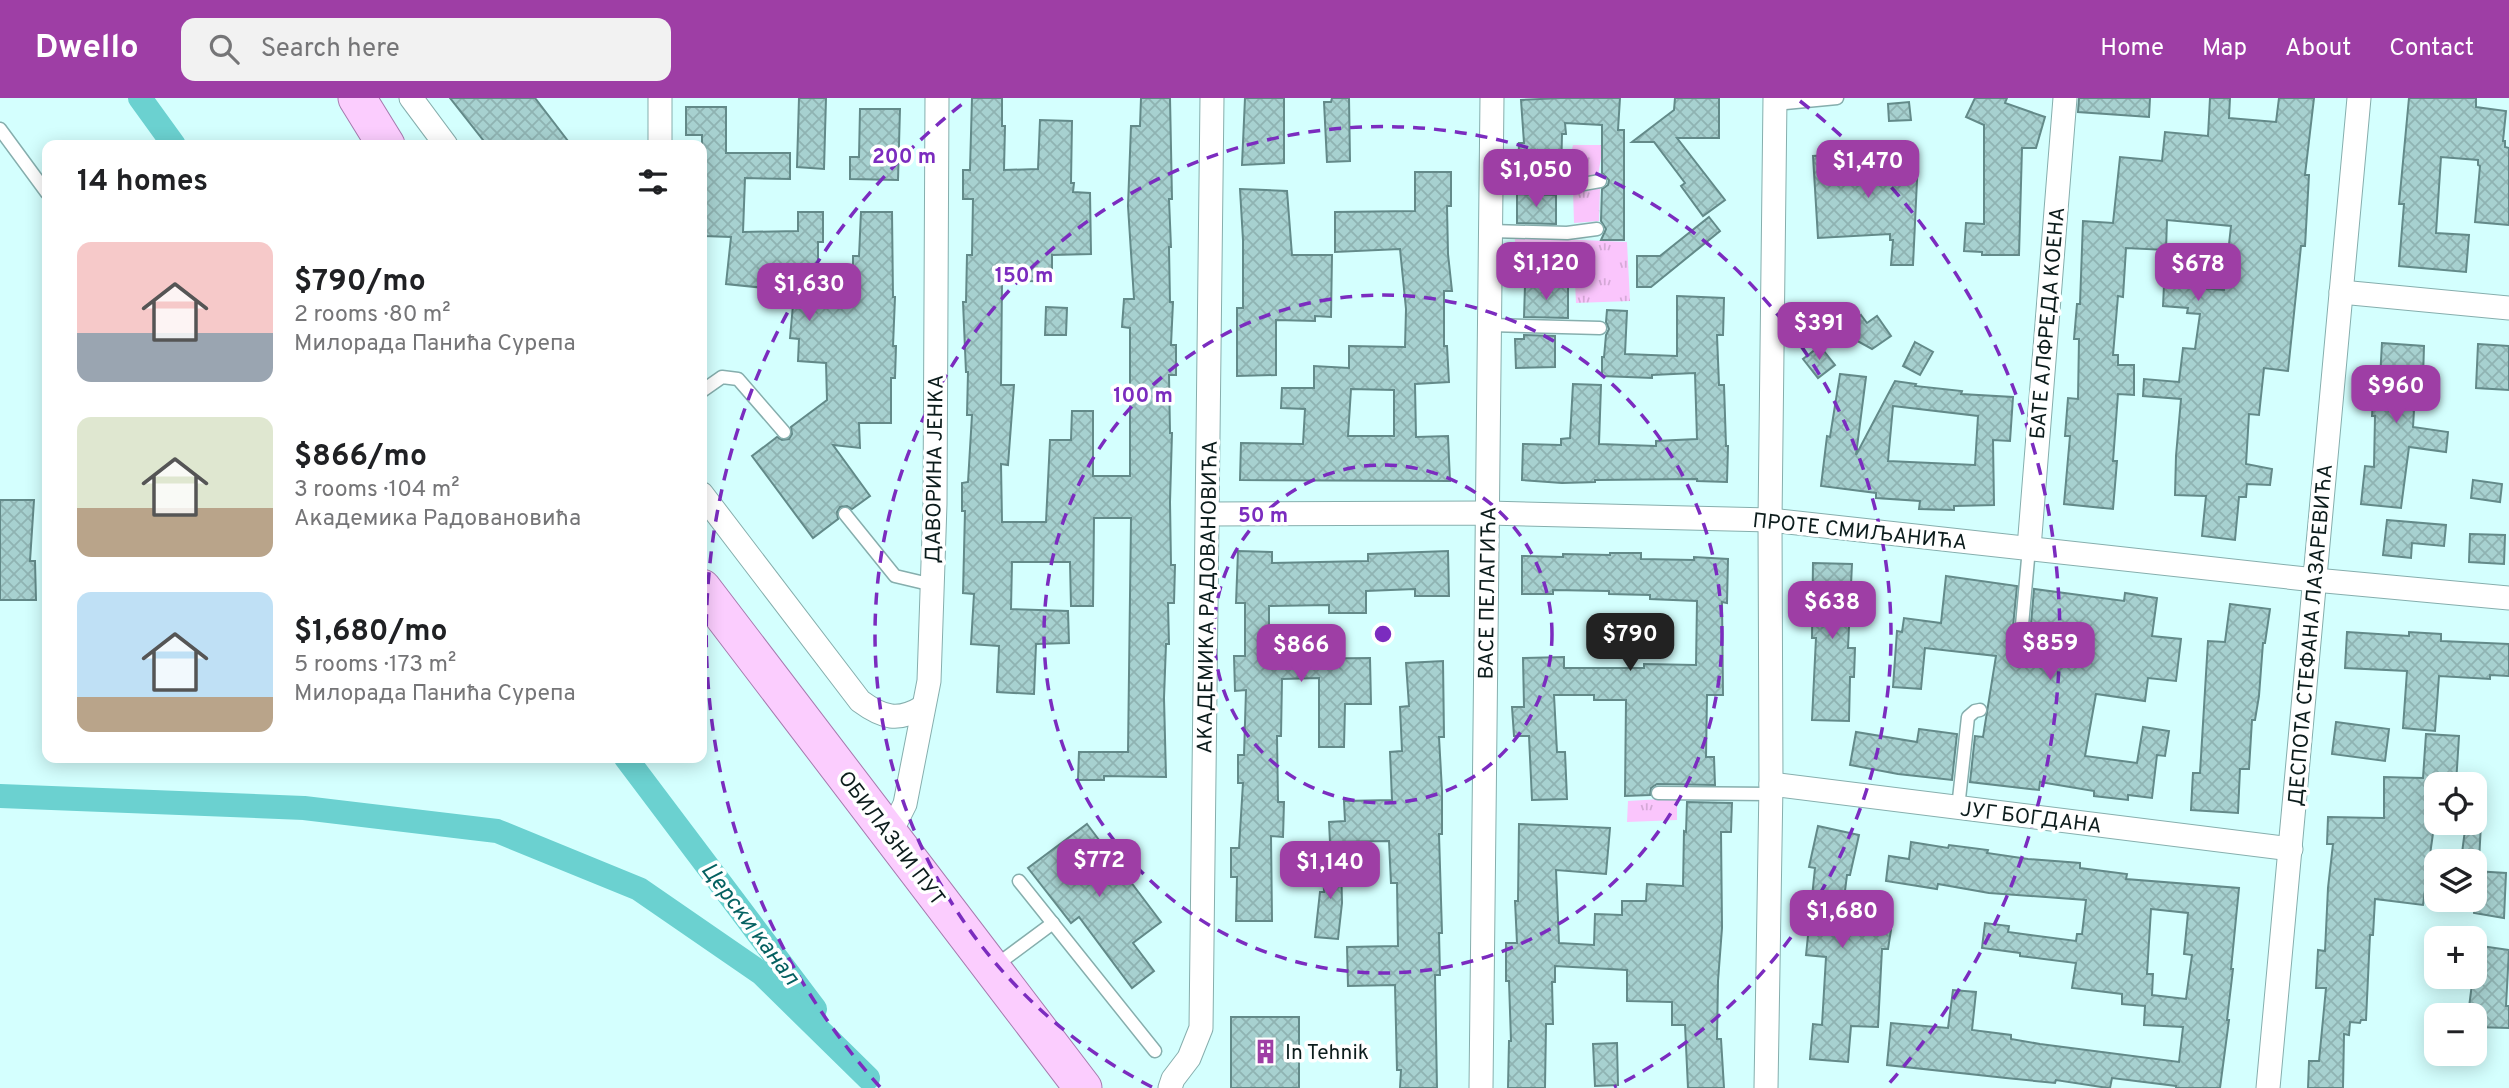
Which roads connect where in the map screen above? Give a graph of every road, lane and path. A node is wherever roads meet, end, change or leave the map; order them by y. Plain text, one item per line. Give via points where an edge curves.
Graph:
1 (358, 98) edge
2 (411, 98) edge
3 (660, 98) edge
4 (937, 98) edge
5 (1212, 98) edge
6 (1492, 98) edge
7 (1837, 98) edge
8 (2065, 98) edge
9 (2359, 98) edge
10 (1775, 101) edge
11 (0, 130) edge
12 (383, 140) edge
13 (442, 140) edge
14 (660, 140) edge
15 (1600, 181) dead end
16 (1490, 185) junction
17 (42, 186) edge
18 (1597, 229) dead end
19 (1491, 231) junction
20 (2342, 292) junction
21 (2509, 308) edge
22 (1490, 326) junction
23 (1600, 328) dead end
24 (707, 388) edge
25 (784, 432) dead end
26 (707, 501) edge
27 (1488, 513) junction
28 (845, 514) dead end
29 (1209, 514) junction
30 (1770, 520) junction
31 (2029, 548) junction
32 (2315, 580) junction
33 (933, 586) junction
34 (707, 595) edge
35 (2509, 598) edge
36 (2019, 658) dead end
37 (1980, 710) dead end
38 (916, 717) junction
39 (1771, 789) junction
40 (1658, 793) dead end
41 (1958, 808) junction
42 (890, 834) junction
43 (2291, 849) junction
44 (1019, 881) dead end
45 (1053, 923) junction
46 (992, 969) junction
47 (1155, 1051) dead end
48 (1083, 1088) edge
49 (1170, 1088) edge
50 (1481, 1088) edge
51 (1766, 1088) edge
52 (2268, 1088) edge

1 - 12 main road
2 - 13 street
3 - 14 street
4 - 33 street, ДАВОРИНА ЈЕНКА
5 - 29 street, АКАДЕМИКА РАДОВАНОВИЋА
6 - 16 street, ВАСЕ ПЕЛАГИЋА
7 - 10 lane
8 - 31 street, БАТЕ АЛФРЕДА КОЕНА
9 - 20 street, ДЕСПОТА СТЕФАНА ЛАЗАРЕВИЋА
10 - 30 street
11 - 17 lane
15 - 16 lane via 1572,186
16 - 19 street, ВАСЕ ПЕЛАГИЋА
18 - 19 lane
19 - 22 street, ВАСЕ ПЕЛАГИЋА
20 - 21 street
20 - 32 street, ДЕСПОТА СТЕФАНА ЛАЗАРЕВИЋА
22 - 23 lane
22 - 27 street, ВАСЕ ПЕЛАГИЋА
24 - 25 lane via 722,377 738,379
26 - 38 street via 860,701 884,714
27 - 29 street, ПРОТЕ СМИЉАНИЋА
27 - 30 street, ПРОТЕ СМИЉАНИЋА
27 - 50 street, ВАСЕ ПЕЛАГИЋА
28 - 33 lane via 895,576
29 - 49 street, АКАДЕМИКА РАДОВАНОВИЋА via 1201,1028
30 - 31 street, ПРОТЕ СМИЉАНИЋА
30 - 39 street
31 - 32 street, ПРОТЕ СМИЉАНИЋА
31 - 36 lane
32 - 35 street, ПРОТЕ СМИЉАНИЋА
32 - 43 street, ДЕСПОТА СТЕФАНА ЛАЗАРЕВИЋА
33 - 38 street, ДАВОРИНА ЈЕНКА via 929,681
34 - 42 main road, ОБИЛАЗНИ ПУТ
37 - 41 lane via 1968,717
38 - 42 street, ДАВОРИНА ЈЕНКА via 905,804
39 - 40 lane
39 - 41 street, ЈУГ БОГДАНА
39 - 51 street
41 - 43 street, ЈУГ БОГДАНА
42 - 46 main road, ОБИЛАЗНИ ПУТ
43 - 52 street, ДЕСПОТА СТЕФАНА ЛАЗАРЕВИЋА
44 - 45 lane
45 - 46 lane
45 - 47 lane
46 - 48 main road, ОБИЛАЗНИ ПУТ

